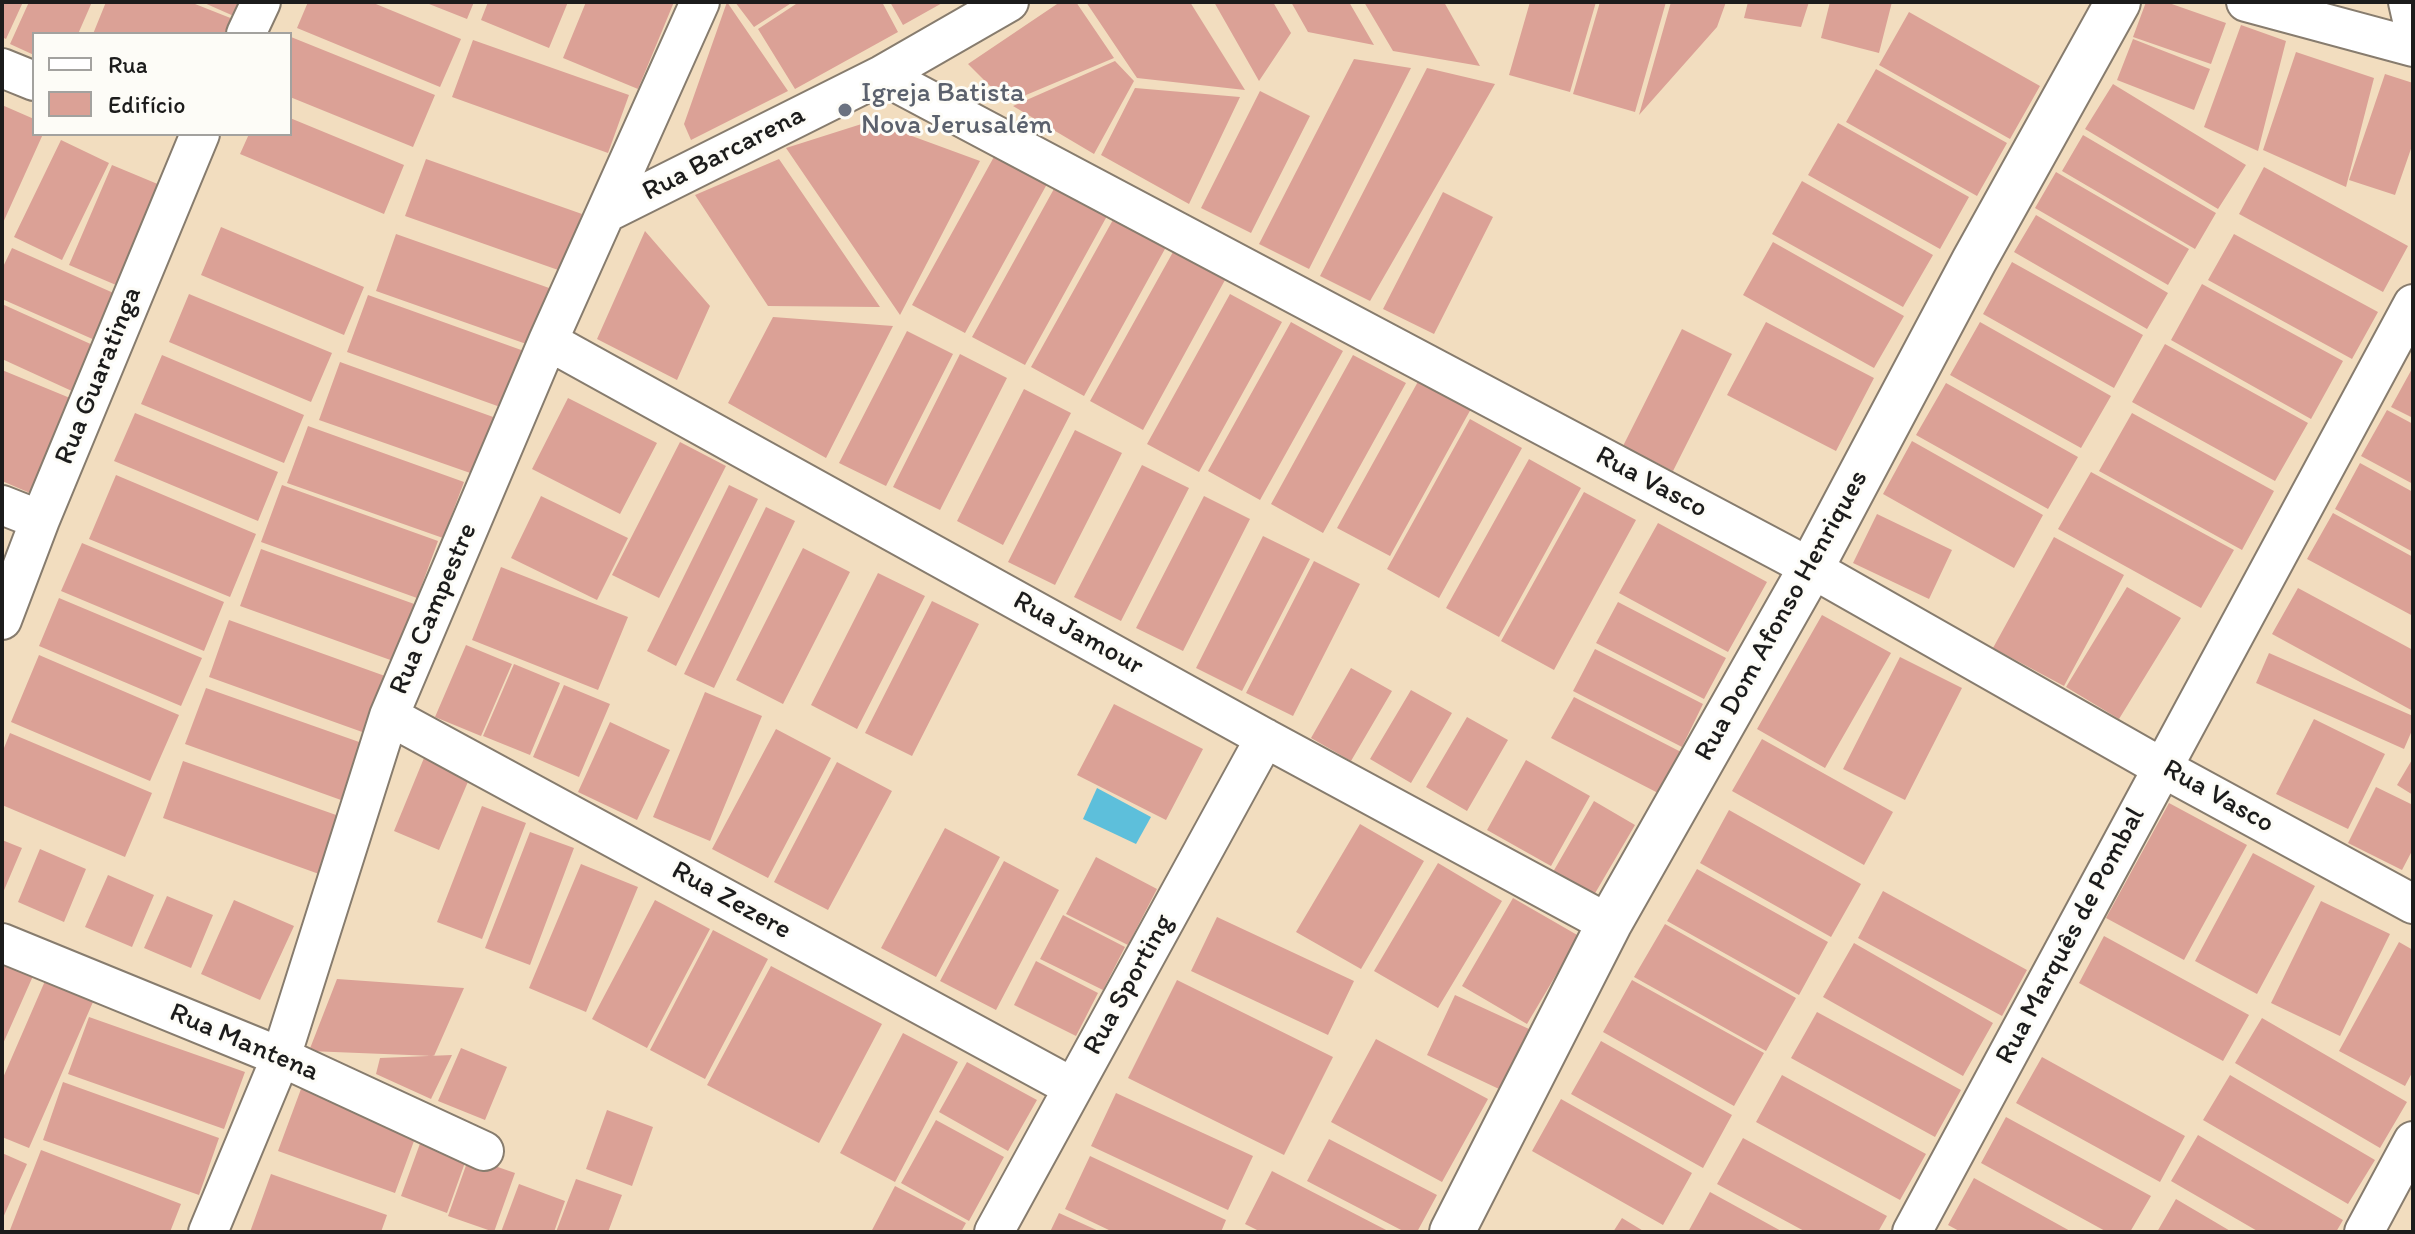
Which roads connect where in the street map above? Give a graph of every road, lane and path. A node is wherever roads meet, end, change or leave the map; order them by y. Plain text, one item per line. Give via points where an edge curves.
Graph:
1 (261, 2) edge
2 (700, 2) edge
3 (1009, 2) edge
4 (2118, 2) edge
5 (2246, 2) edge
6 (2408, 2) edge
7 (2413, 24) edge
8 (247, 32) edge
9 (2413, 47) edge
10 (2, 68) edge
11 (882, 75) junction
12 (32, 80) edge
13 (188, 137) edge
14 (606, 213) junction
15 (2413, 304) edge
16 (548, 341) junction
17 (2, 505) edge
18 (40, 520) junction
19 (1811, 568) junction
20 (2, 620) edge
21 (389, 716) junction
22 (1265, 738) junction
23 (2161, 767) junction
24 (2413, 904) edge
25 (1609, 924) junction
26 (2, 943) edge
27 (281, 1057) junction
28 (1072, 1087) junction
29 (2413, 1141) edge
30 (484, 1151) dead end
31 (208, 1232) edge
32 (994, 1232) edge
33 (1452, 1232) edge
34 (1912, 1232) edge
35 (2364, 1232) edge

1 - 8 street
2 - 14 street, Rua Campestre
3 - 11 street, Rua Barcarena
4 - 19 street, Rua Dom Afonso Henriques
5 - 9 street
6 - 7 street
10 - 12 street
11 - 14 street, Rua Barcarena
11 - 19 street, Rua Vasco
13 - 18 street, Rua Guaratinga
14 - 16 street, Rua Campestre
15 - 23 street, Rua Marquês de Pombal
16 - 21 street, Rua Campestre
16 - 22 street, Rua Jamour
17 - 18 street
18 - 20 street, Rua Guaratinga
19 - 23 street, Rua Vasco
19 - 25 street, Rua Dom Afonso Henriques
21 - 27 street, Rua Campestre
21 - 28 street, Rua Zezere
22 - 25 street, Rua Jamour
22 - 28 street, Rua Sporting
23 - 24 street, Rua Vasco
23 - 34 street, Rua Marquês de Pombal
25 - 33 street, Rua Dom Afonso Henriques
26 - 27 street, Rua Mantena
27 - 30 street, Rua Mantena
27 - 31 street, Rua Campestre
28 - 32 street, Rua Sporting
29 - 35 street

